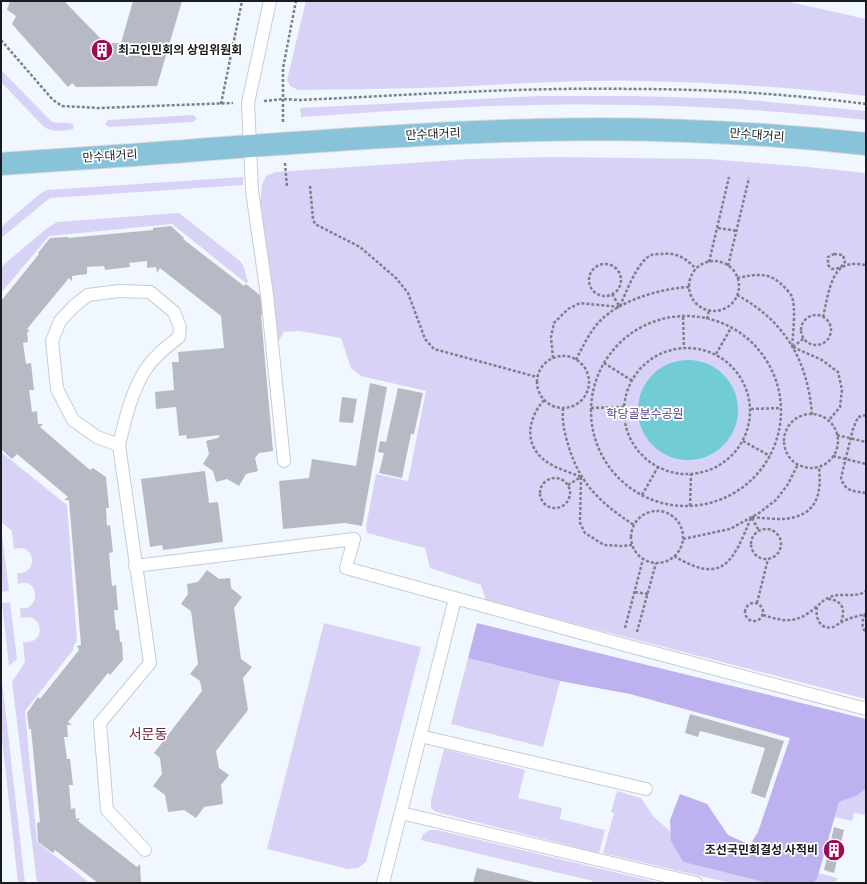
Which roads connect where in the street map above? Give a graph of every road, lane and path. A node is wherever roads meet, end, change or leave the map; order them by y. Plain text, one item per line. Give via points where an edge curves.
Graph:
1 (242, 1) edge
2 (270, 1) edge
3 (296, 1) edge
4 (1, 40) edge
5 (282, 99) junction
6 (248, 102) junction
7 (221, 104) junction
8 (866, 104) edge
9 (283, 144) junction
10 (866, 144) edge
11 (250, 146) junction
12 (1, 164) edge
13 (730, 177) dead end
14 (749, 178) dead end
15 (310, 186) dead end
16 (287, 187) dead end
17 (718, 228) junction
18 (737, 231) junction
19 (709, 262) junction
20 (866, 265) edge
21 (728, 266) junction
22 (840, 268) junction
23 (696, 269) junction
24 (737, 278) junction
25 (690, 287) junction
26 (612, 294) junction
27 (737, 294) junction
28 (620, 306) junction
29 (709, 310) junction
30 (683, 317) junction
31 (823, 317) junction
32 (707, 319) junction
33 (731, 328) junction
34 (804, 338) junction
35 (792, 347) junction
36 (684, 348) junction
37 (716, 354) junction
38 (553, 358) junction
39 (576, 360) junction
40 (604, 363) junction
41 (537, 377) junction
42 (632, 380) junction
43 (588, 388) junction
44 (594, 389) junction
45 (544, 400) junction
46 (624, 407) junction
47 (563, 408) junction
48 (591, 408) junction
49 (782, 408) junction
50 (751, 409) junction
51 (812, 415) junction
52 (866, 415) edge
53 (828, 420) junction
54 (779, 433) junction
55 (785, 433) junction
56 (837, 435) junction
57 (850, 439) junction
58 (743, 441) junction
59 (866, 442) edge
60 (119, 445) junction
61 (770, 456) junction
62 (833, 456) junction
63 (846, 460) junction
64 (284, 461) dead end
65 (798, 464) junction
66 (866, 464) edge
67 (658, 467) junction
68 (818, 467) junction
69 (691, 474) junction
70 (582, 477) junction
71 (568, 486) junction
72 (866, 493) edge
73 (642, 495) junction
74 (690, 506) junction
75 (752, 517) junction
76 (634, 524) junction
77 (759, 531) junction
78 (683, 538) junction
79 (632, 545) junction
80 (674, 556) junction
81 (643, 559) junction
82 (768, 559) junction
83 (656, 563) junction
84 (135, 566) junction
85 (866, 591) edge
86 (635, 592) junction
87 (648, 594) junction
88 (455, 599) junction
89 (822, 601) junction
90 (757, 603) junction
91 (817, 606) junction
92 (866, 614) edge
93 (763, 615) junction
94 (841, 622) junction
95 (866, 632) edge
96 (621, 644) junction
97 (633, 648) junction
98 (866, 709) edge
99 (420, 736) junction
100 (646, 789) dead end
101 (401, 813) junction
102 (146, 850) dead end
103 (383, 883) edge
104 (696, 883) edge

1 - 7 path
2 - 6 lane
3 - 5 path via 283,68
4 - 7 path via 53,100 62,106 99,108
5 - 6 path
5 - 8 path via 633,88 740,92
5 - 9 path
6 - 7 path
6 - 11 lane
9 - 10 main road, 만수대거리 via 450,133 629,130 734,133
9 - 11 main road, 만수대거리
9 - 16 path
11 - 12 main road, 만수대거리
11 - 64 lane via 252,191 267,294
13 - 17 path
14 - 18 path
15 - 41 path via 315,224 360,247 396,278 408,293 425,339 434,349
17 - 18 path
17 - 19 path
18 - 21 path
19 - 21 path via 719,262
19 - 23 path
20 - 22 path via 846,265
21 - 24 path
22 - 22 path via 845,262 843,256 834,254 828,257 828,265 832,269
22 - 31 path via 833,277
23 - 25 path
23 - 28 path via 677,254 651,255 635,275
24 - 27 path
24 - 35 path via 753,274 765,275 775,279 792,297
25 - 28 path via 654,292
25 - 29 path via 693,300
26 - 26 path via 620,284 618,272 609,264 597,266 589,275 591,287 600,295
26 - 28 path
27 - 29 path via 727,307
27 - 35 path via 769,316
28 - 38 path via 580,303 568,309 554,323 551,338
28 - 39 path via 601,320
29 - 32 path
30 - 32 path
30 - 36 path
30 - 40 path via 656,322 632,334
31 - 34 path via 818,315 807,319 802,328
31 - 34 path via 830,325 830,337 821,344 814,345
32 - 33 path
33 - 37 path
33 - 49 path via 751,342 767,361 777,384
34 - 35 path
35 - 51 path via 805,374 811,395
35 - 53 path via 822,360 838,372 842,390 840,407
36 - 37 path via 706,350
36 - 42 path via 663,352 654,357 637,371
37 - 50 path via 726,360 741,377
38 - 39 path via 562,355
38 - 41 path via 544,363
39 - 43 path via 587,371
40 - 42 path
40 - 44 path
41 - 45 path via 539,392
42 - 46 path via 626,393
43 - 44 path
43 - 47 path via 582,400 573,406
44 - 48 path
45 - 47 path via 553,406
45 - 70 path via 531,424 530,438 536,453 552,465
46 - 48 path
46 - 67 path via 624,419 632,442
47 - 70 path via 562,418 571,457
48 - 73 path via 593,432 601,454 614,474
49 - 50 path
49 - 54 path
50 - 58 path via 748,430
51 - 53 path
51 - 55 path via 798,418 790,424
52 - 57 path via 858,416
53 - 56 path
54 - 55 path
54 - 61 path
55 - 65 path via 784,444 787,454
56 - 57 path
56 - 62 path via 837,449
57 - 59 path
57 - 63 path
58 - 61 path
58 - 69 path via 730,458 721,464
60 - 60 lane via 126,417 146,369 158,354 180,337 180,327 174,312 150,292 119,291 88,296 60,321 52,341 57,389 73,420 97,437
60 - 84 lane
61 - 74 path via 756,476 737,492 714,502
62 - 63 path
62 - 68 path
63 - 66 path
63 - 72 path via 841,478 843,485
65 - 68 path via 803,467
65 - 75 path via 776,500
67 - 69 path
67 - 73 path
68 - 75 path via 818,497 810,509 785,519
69 - 74 path
70 - 71 path
70 - 76 path via 595,495
70 - 79 path via 580,523 585,533 604,545
71 - 71 path via 559,479 547,480 540,490 542,501 551,508 563,507 570,497
73 - 74 path via 665,504
75 - 77 path
75 - 78 path via 730,529
75 - 80 path via 739,547 725,566 710,570 699,568
76 - 78 path via 644,514 664,511 674,516 680,524
76 - 79 path via 631,529
77 - 82 path via 754,535 751,546 757,556
77 - 82 path via 764,529 775,533 781,542 778,554
78 - 80 path via 678,554
79 - 81 path
80 - 83 path via 660,564
81 - 83 path
81 - 86 path
82 - 90 path
83 - 87 path
84 - 88 lane via 354,539 346,568
84 - 102 lane via 150,663 100,723 107,810
85 - 89 path via 861,595 838,595
86 - 87 path
86 - 96 path
87 - 97 path
88 - 96 lane
88 - 99 lane
89 - 91 path
89 - 94 path via 830,599 843,606
90 - 93 path via 762,608
90 - 93 path via 750,604 746,609 746,616 751,620 758,620
91 - 93 path via 806,616 793,621
91 - 94 path via 816,615 819,622 826,627 834,627
92 - 94 path
92 - 95 path via 863,620 863,629
96 - 97 lane
97 - 98 lane
99 - 100 lane
99 - 101 lane
101 - 103 lane
101 - 104 lane

